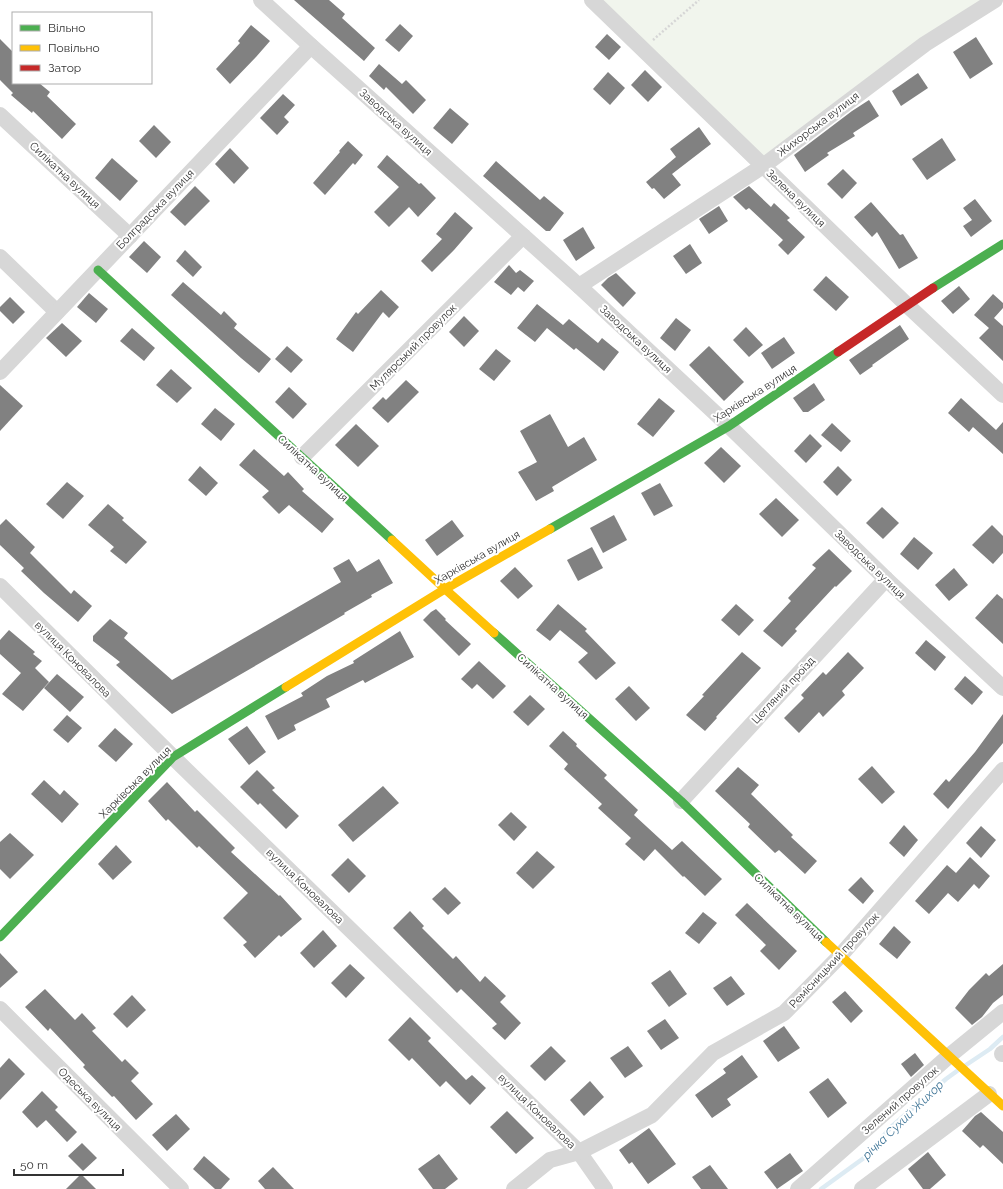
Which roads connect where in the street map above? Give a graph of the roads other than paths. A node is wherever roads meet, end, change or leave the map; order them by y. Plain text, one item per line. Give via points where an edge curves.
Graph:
1 (261, 0) edge
2 (592, 0) edge
3 (995, 0) edge
4 (311, 46) junction
5 (0, 115) edge
6 (762, 166) junction
7 (130, 236) junction
8 (523, 236) junction
9 (1003, 244) edge
10 (0, 257) edge
11 (98, 270) junction
12 (579, 286) junction
13 (907, 305) junction
14 (57, 312) junction
15 (0, 372) edge
16 (1003, 394) edge
17 (729, 426) junction
18 (302, 457) junction
19 (886, 579) junction
20 (0, 586) edge
21 (445, 589) junction
22 (1003, 688) edge
23 (173, 757) junction
24 (1003, 770) edge
25 (681, 801) junction
26 (0, 937) edge
27 (840, 956) junction
28 (0, 1009) edge
29 (1003, 1012) edge
30 (952, 1059) junction
31 (990, 1094) junction
32 (1003, 1106) edge
33 (578, 1152) junction
34 (181, 1189) edge
35 (514, 1189) edge
36 (605, 1189) edge
37 (798, 1189) edge
38 (862, 1189) edge

1 - 4 street, Заводська вулиця
2 - 6 street, Зелена вулиця
3 - 6 street, Жихорська вулиця via 925,44
4 - 7 street, Болградська вулиця
4 - 8 street, Заводська вулиця
5 - 7 street, Силікатна вулиця
6 - 12 street, Жихорська вулиця
6 - 13 street, Зелена вулиця
7 - 11 street, Болградська вулиця
8 - 12 street, Заводська вулиця
8 - 18 street, Мулярський провулок
9 - 13 main road, Харківська вулиця
10 - 14 street
11 - 14 street, Болградська вулиця
11 - 18 main road, Силікатна вулиця
12 - 17 street, Заводська вулиця
13 - 16 street, Зелена вулиця
13 - 17 main road, Харківська вулиця
14 - 15 street, Болградська вулиця
17 - 19 street, Заводська вулиця
17 - 21 main road, Харківська вулиця
18 - 21 main road, Силікатна вулиця
19 - 22 street, Заводська вулиця
19 - 25 street, Цегляний проїзд
20 - 23 street, вулиця Коновалова
21 - 23 main road, Харківська вулиця
21 - 25 main road, Силікатна вулиця
23 - 26 main road, Харківська вулиця
23 - 33 street, вулиця Коновалова
24 - 27 street, Ремісницький провулок
25 - 27 main road, Силікатна вулиця
27 - 30 main road, Силікатна вулиця
27 - 33 street, Ремісницький провулок via 784,1013 713,1052 652,1115
28 - 34 street, Одеська вулиця
29 - 30 street, Зелений провулок
30 - 31 main road, Силікатна вулиця
30 - 37 street, Зелений провулок
31 - 32 main road, Силікатна вулиця
31 - 38 street
33 - 35 street, Ремісницький провулок via 550,1160
33 - 36 street, вулиця Коновалова

